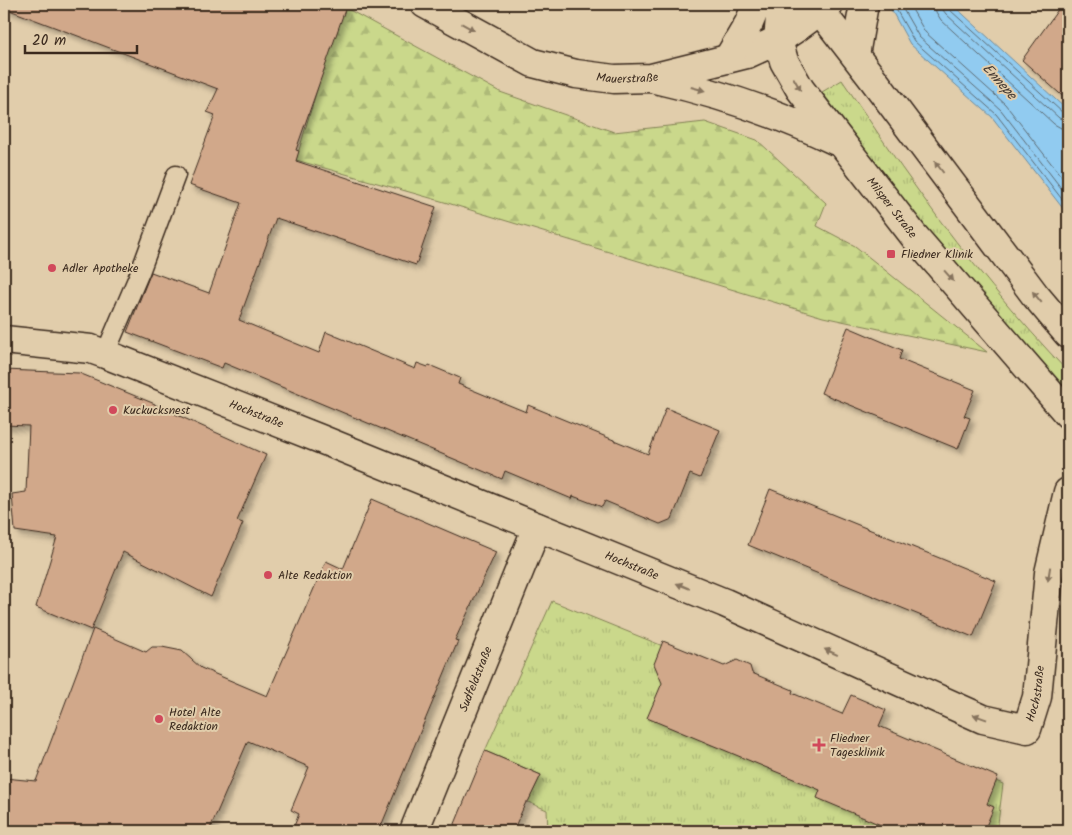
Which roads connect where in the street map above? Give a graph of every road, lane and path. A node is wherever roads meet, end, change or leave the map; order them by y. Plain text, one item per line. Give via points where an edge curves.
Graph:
1 (425, 4) edge
2 (757, 4) edge
3 (785, 4) edge
4 (864, 4) edge
5 (821, 6) edge
6 (778, 40) junction
7 (855, 54) junction
8 (729, 58) junction
9 (651, 78) junction
10 (841, 143) junction
11 (176, 175) dead end
12 (1068, 334) edge
13 (4, 340) edge
14 (105, 354) junction
15 (1068, 414) edge
16 (1068, 492) edge
17 (537, 527) junction
18 (414, 831) edge

1 -> 9 main road, Mauerstraße via 534,63 576,74 614,79
2 - 8 main road
3 - 6 main road, Milsper Straße
4 - 7 main road
5 - 6 main road, Mauerstraße
5 - 7 main road
6 - 8 main road, Mauerstraße
6 -> 10 main road, Milsper Straße via 784,61 800,89
12 -> 7 main road via 1035,295
8 - 9 main road, Mauerstraße
9 -> 10 main road via 700,89 758,108
10 -> 15 main road, Milsper Straße via 914,236
11 - 14 lane
13 - 14 main road, Hochstraße via 91,349
14 - 17 main road, Hochstraße
16 -> 17 main road, Hochstraße via 1049,573 1036,697 1027,729 983,719 725,603
17 - 18 main road, Sudfeldstraße

